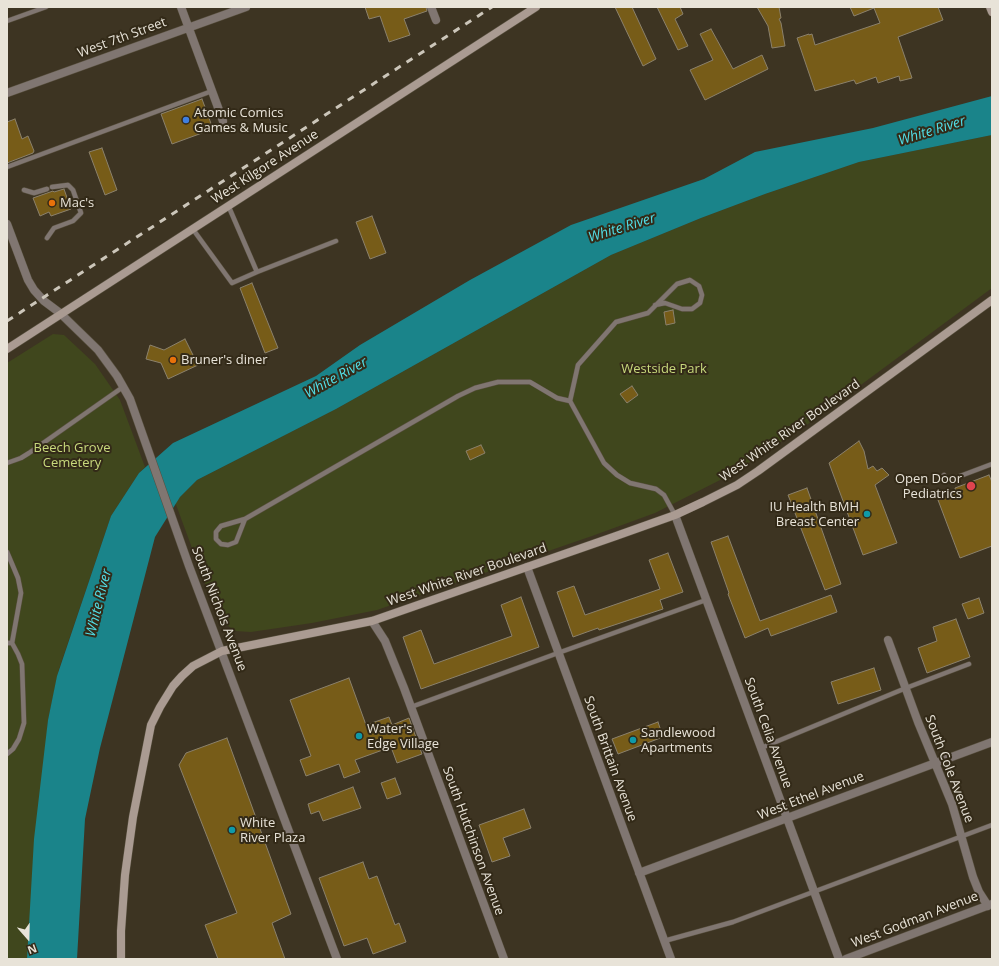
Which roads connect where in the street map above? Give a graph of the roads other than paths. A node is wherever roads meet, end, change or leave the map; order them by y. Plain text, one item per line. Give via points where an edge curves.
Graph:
1 (46, 7) edge
2 (181, 7) edge
3 (246, 7) edge
4 (431, 7) edge
5 (536, 7) edge
6 (990, 7) edge
7 (992, 12) edge
8 (436, 20) dead end
9 (7, 21) edge
10 (188, 27) junction
11 (212, 91) junction
12 (7, 93) edge
13 (223, 121) dead end
14 (7, 167) edge
15 (52, 187) dead end
16 (47, 189) dead end
17 (24, 190) dead end
18 (228, 205) junction
19 (7, 224) edge
20 (192, 228) junction
21 (47, 238) dead end
22 (336, 241) dead end
23 (257, 272) junction
24 (992, 300) edge
25 (655, 306) junction
26 (60, 313) junction
27 (7, 349) edge
28 (123, 387) junction
29 (570, 401) junction
30 (7, 463) edge
31 (992, 464) edge
32 (944, 474) dead end
33 (675, 515) junction
34 (245, 519) junction
35 (7, 552) edge
36 (527, 566) junction
37 (706, 600) junction
38 (372, 621) junction
39 (888, 640) dead end
40 (9, 643) edge
41 (222, 651) junction
42 (558, 653) junction
43 (969, 664) dead end
44 (906, 688) junction
45 (411, 707) junction
46 (992, 742) edge
47 (761, 748) junction
48 (7, 754) edge
49 (934, 763) junction
50 (787, 818) junction
51 (992, 825) edge
52 (961, 836) junction
53 (639, 873) junction
54 (814, 891) junction
55 (990, 905) edge
56 (664, 941) junction
57 (121, 959) edge
58 (337, 959) edge
59 (504, 959) edge
60 (671, 959) edge
61 (839, 959) edge
62 (846, 959) edge

1 - 9 lane
2 - 10 street
3 - 10 street, West 7th Street
4 - 8 street
5 - 18 street, West Kilgore Avenue
6 - 7 street
10 - 11 street
10 - 12 street, West 7th Street
11 - 13 street
11 - 14 lane
15 - 21 lane via 68,185 73,190 81,213 74,221 54,228
16 - 17 lane via 34,194
18 - 20 street, West Kilgore Avenue
18 - 23 lane
19 - 26 street, South Nichols Avenue via 28,280 44,301
20 - 23 lane via 232,283
20 - 26 street, West Kilgore Avenue
22 - 23 lane
24 - 33 street, West White River Boulevard via 758,471 722,493
25 - 25 lane via 677,284 690,280 699,286 702,295 700,303 692,309 682,309 665,303
25 - 29 lane via 648,313 616,322 578,365
26 - 27 street, West Kilgore Avenue
26 - 28 street, South Nichols Avenue via 98,350
28 - 30 lane via 29,453
28 - 41 street, South Nichols Avenue via 136,415
29 - 33 lane via 604,463 630,483 656,489 664,495
29 - 34 lane via 557,398 530,382 498,382 475,388
31 - 32 lane via 946,481
33 - 36 street, West White River Boulevard
33 - 37 street, South Celia Avenue
34 - 34 lane via 221,526 216,532 216,539 220,544 236,542
35 - 40 lane via 18,578 21,593 18,616
36 - 38 street, West White River Boulevard
36 - 42 street, South Brittain Avenue
37 - 42 lane
37 - 47 street, South Celia Avenue
38 - 41 street, West White River Boulevard
38 - 45 street, South Hutchinson Avenue via 385,641
39 - 44 street, South Cole Avenue
40 - 48 lane via 22,664 24,723 19,740
41 - 57 street, West White River Boulevard via 205,659 182,676 160,706 151,725 126,868
41 - 58 street, South Nichols Avenue
42 - 45 lane
42 - 53 street, South Brittain Avenue
43 - 44 lane
44 - 47 lane
44 - 49 street, South Cole Avenue
45 - 59 street, South Hutchinson Avenue
46 - 49 street, West Ethel Avenue
47 - 50 street, South Celia Avenue
49 - 50 street, West Ethel Avenue
49 - 52 street, South Cole Avenue via 952,804
50 - 53 street, West Ethel Avenue
50 - 54 street, South Celia Avenue
51 - 52 lane
52 - 54 lane
52 - 55 street, South Cole Avenue via 979,892
53 - 56 street, South Brittain Avenue
54 - 56 lane via 733,922
54 - 61 street, South Celia Avenue
55 - 62 street, West Godman Avenue
56 - 60 street, South Brittain Avenue

